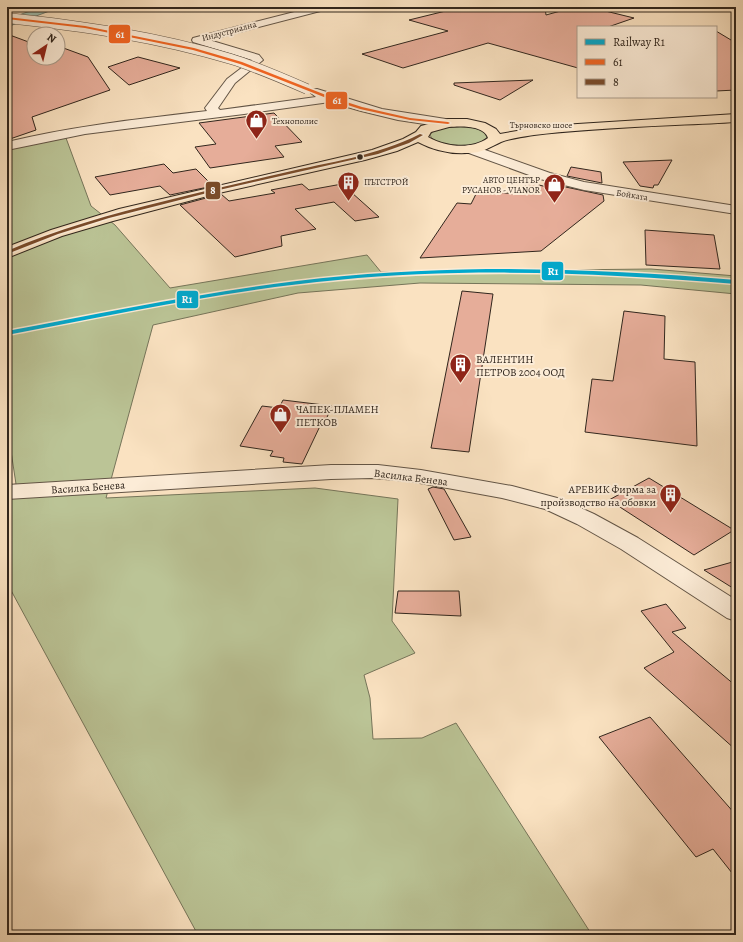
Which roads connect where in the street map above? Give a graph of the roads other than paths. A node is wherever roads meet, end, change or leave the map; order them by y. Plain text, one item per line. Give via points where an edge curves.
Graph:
1 (13, 7) edge
2 (325, 7) edge
3 (7, 9) edge
4 (7, 18) edge
5 (330, 98) junction
6 (383, 113) junction
7 (217, 114) junction
8 (736, 118) edge
9 (448, 123) junction
10 (466, 124) junction
11 (616, 125) junction
12 (421, 134) junction
13 (493, 142) junction
14 (7, 146) edge
15 (464, 149) junction
16 (383, 151) junction
17 (530, 170) junction
18 (736, 210) edge
19 (7, 253) edge
20 (7, 492) edge
21 (736, 612) edge

1 - 3 street
2 - 7 street, Индустриална via 197,40 258,60 230,81 212,108
4 - 5 street, bridge via 85,27 194,49 248,65
5 - 6 street
5 - 7 street
6 - 9 street
6 - 12 street via 411,125
7 - 14 street via 63,132
8 - 11 main road, Търновско шосе
9 - 10 main road
9 - 12 main road via 432,126
10 - 11 main road, Търновско шосе
10 - 13 main road via 486,128 492,132 495,136
11 - 13 main road, Търновско шосе via 525,132
12 - 15 main road via 422,140 432,145
12 - 16 main road via 406,143
13 - 15 main road, Търновско шосе
13 - 17 street, Бойката
15 - 16 main road via 419,148
15 - 17 street, Бойката
16 - 19 main road via 86,223
17 - 18 street, Бойката via 584,186
20 - 21 street, Василка Бенева via 331,472 384,472 437,479 503,491 561,507 623,540

